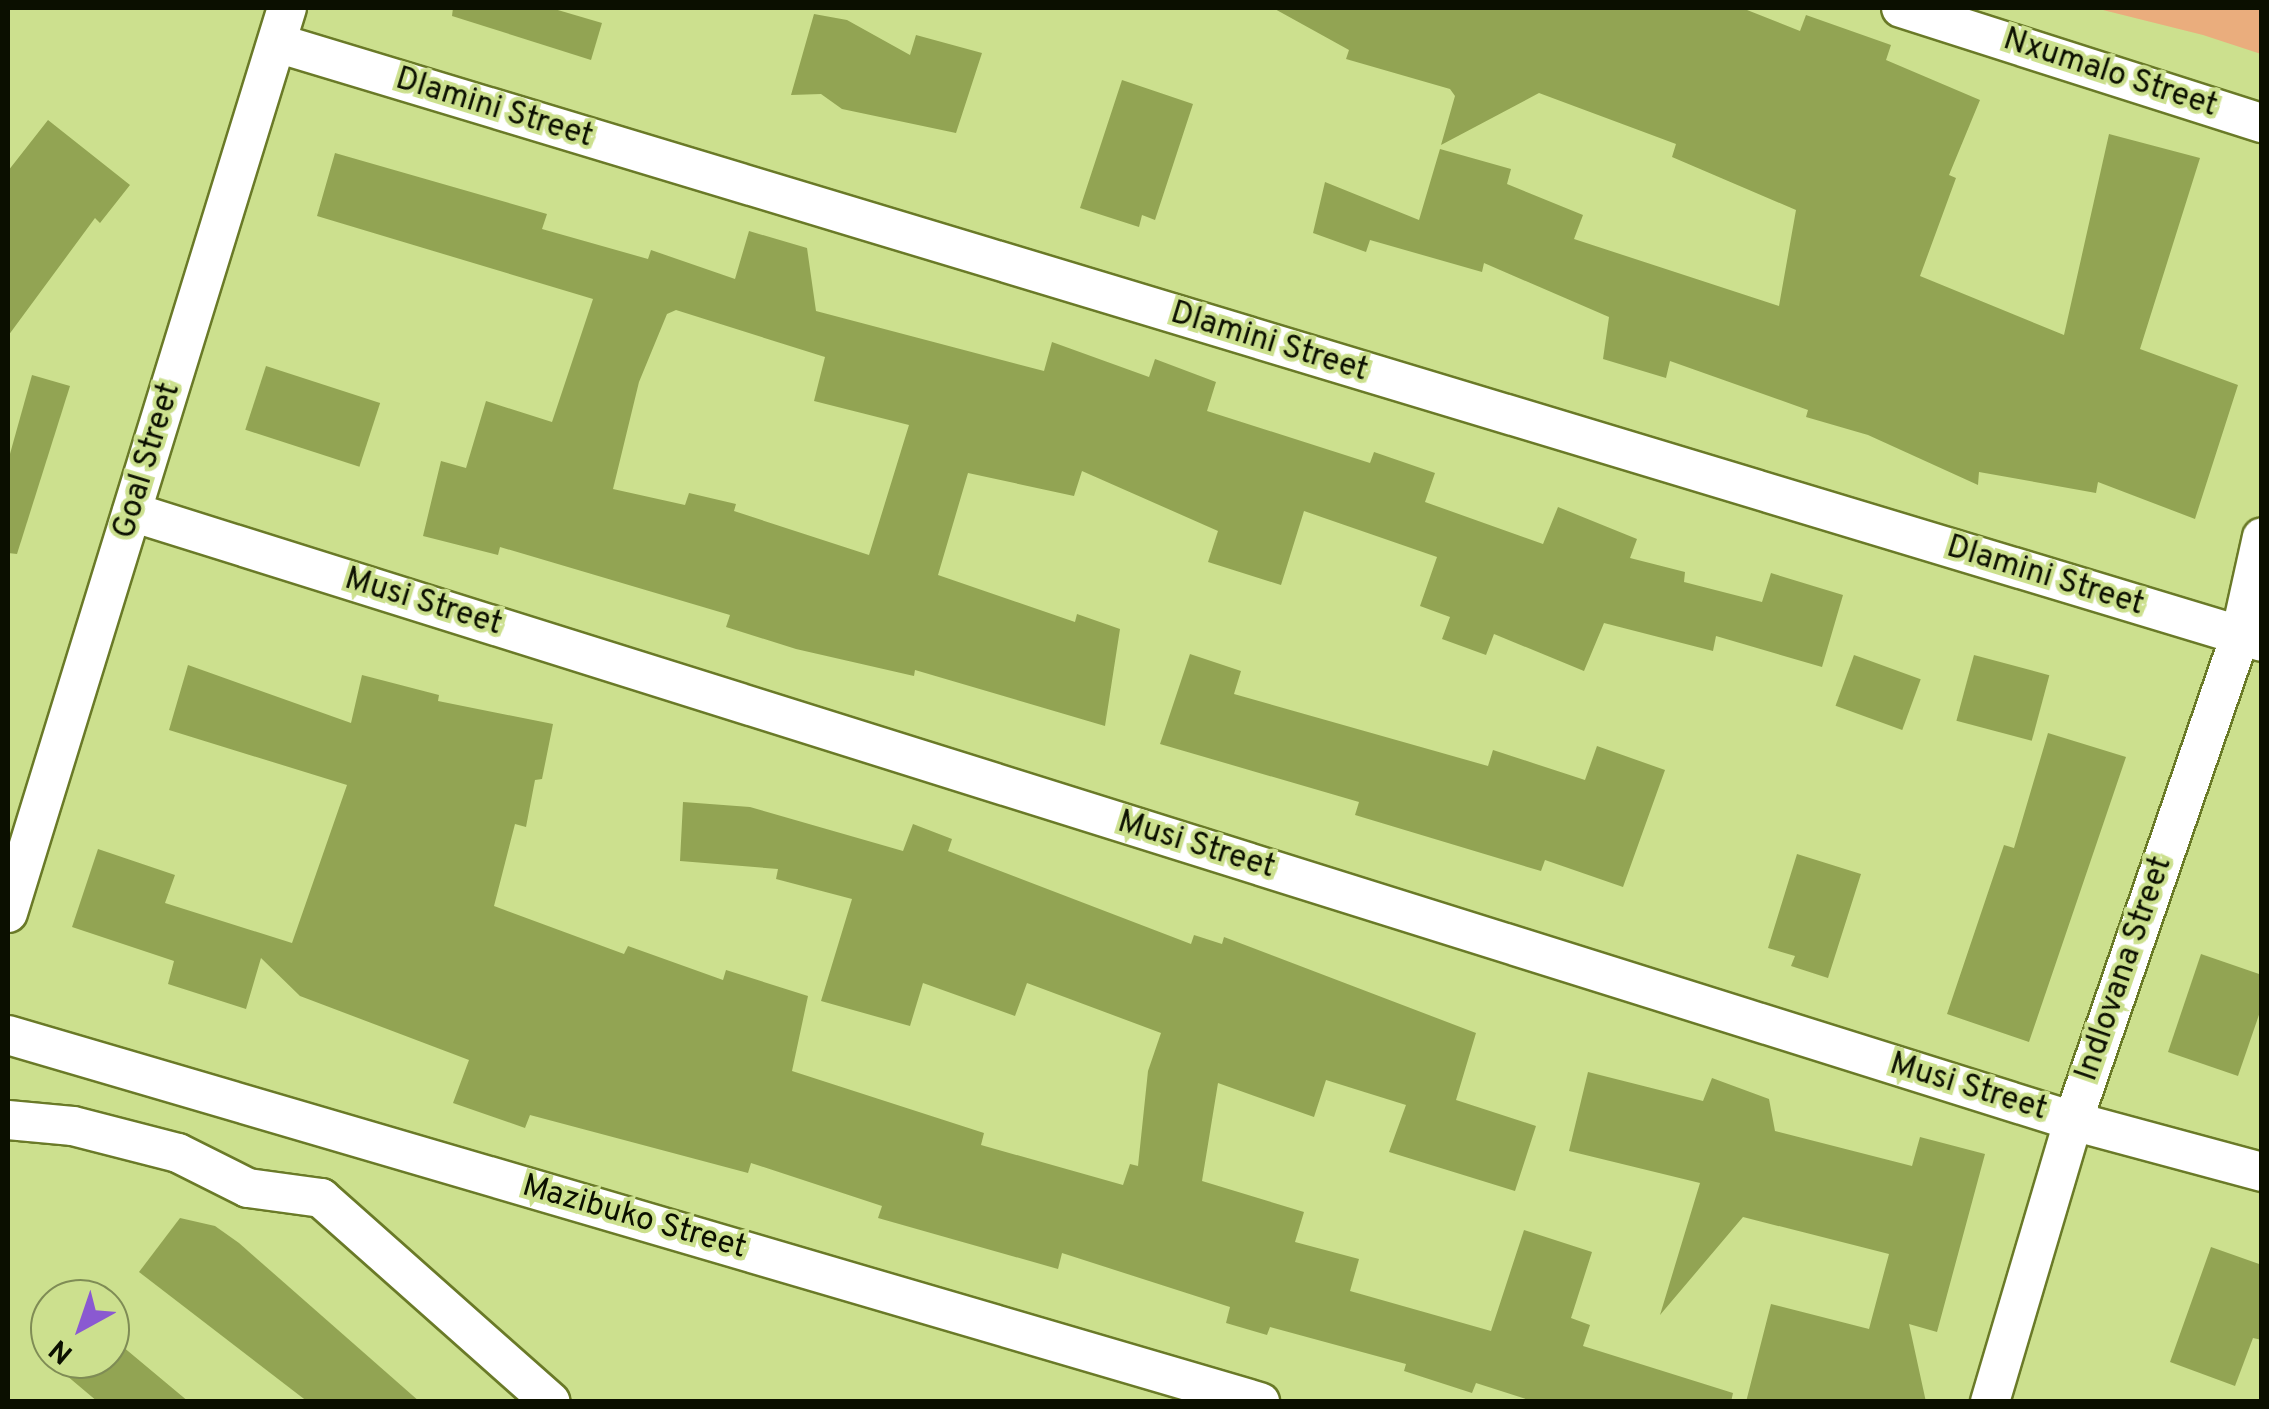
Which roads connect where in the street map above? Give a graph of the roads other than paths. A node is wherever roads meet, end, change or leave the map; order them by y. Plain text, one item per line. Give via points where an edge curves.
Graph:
1 (1901, 8) edge
2 (282, 26) edge
3 (2262, 122) edge
4 (132, 512) junction
5 (2262, 537) edge
6 (2251, 639) edge
7 (8, 913) edge
8 (8, 1035) edge
9 (8, 1120) edge
10 (2073, 1121) junction
11 (2262, 1172) edge
12 (534, 1397) edge
13 (1260, 1402) edge
14 (1990, 1402) edge

1 - 3 street, Nxumalo Street
2 - 4 street, Goal Street
2 - 6 street, Dlamini Street
4 - 7 street, Goal Street
4 - 10 street, Musi Street
5 - 6 street, Indlovana Street
6 - 10 street, Indlovana Street
8 - 13 street, Mazibuko Street
9 - 12 street via 90,1131 178,1153 248,1188 321,1198
10 - 11 street, Musi Street
10 - 14 street, Indlovana Street

